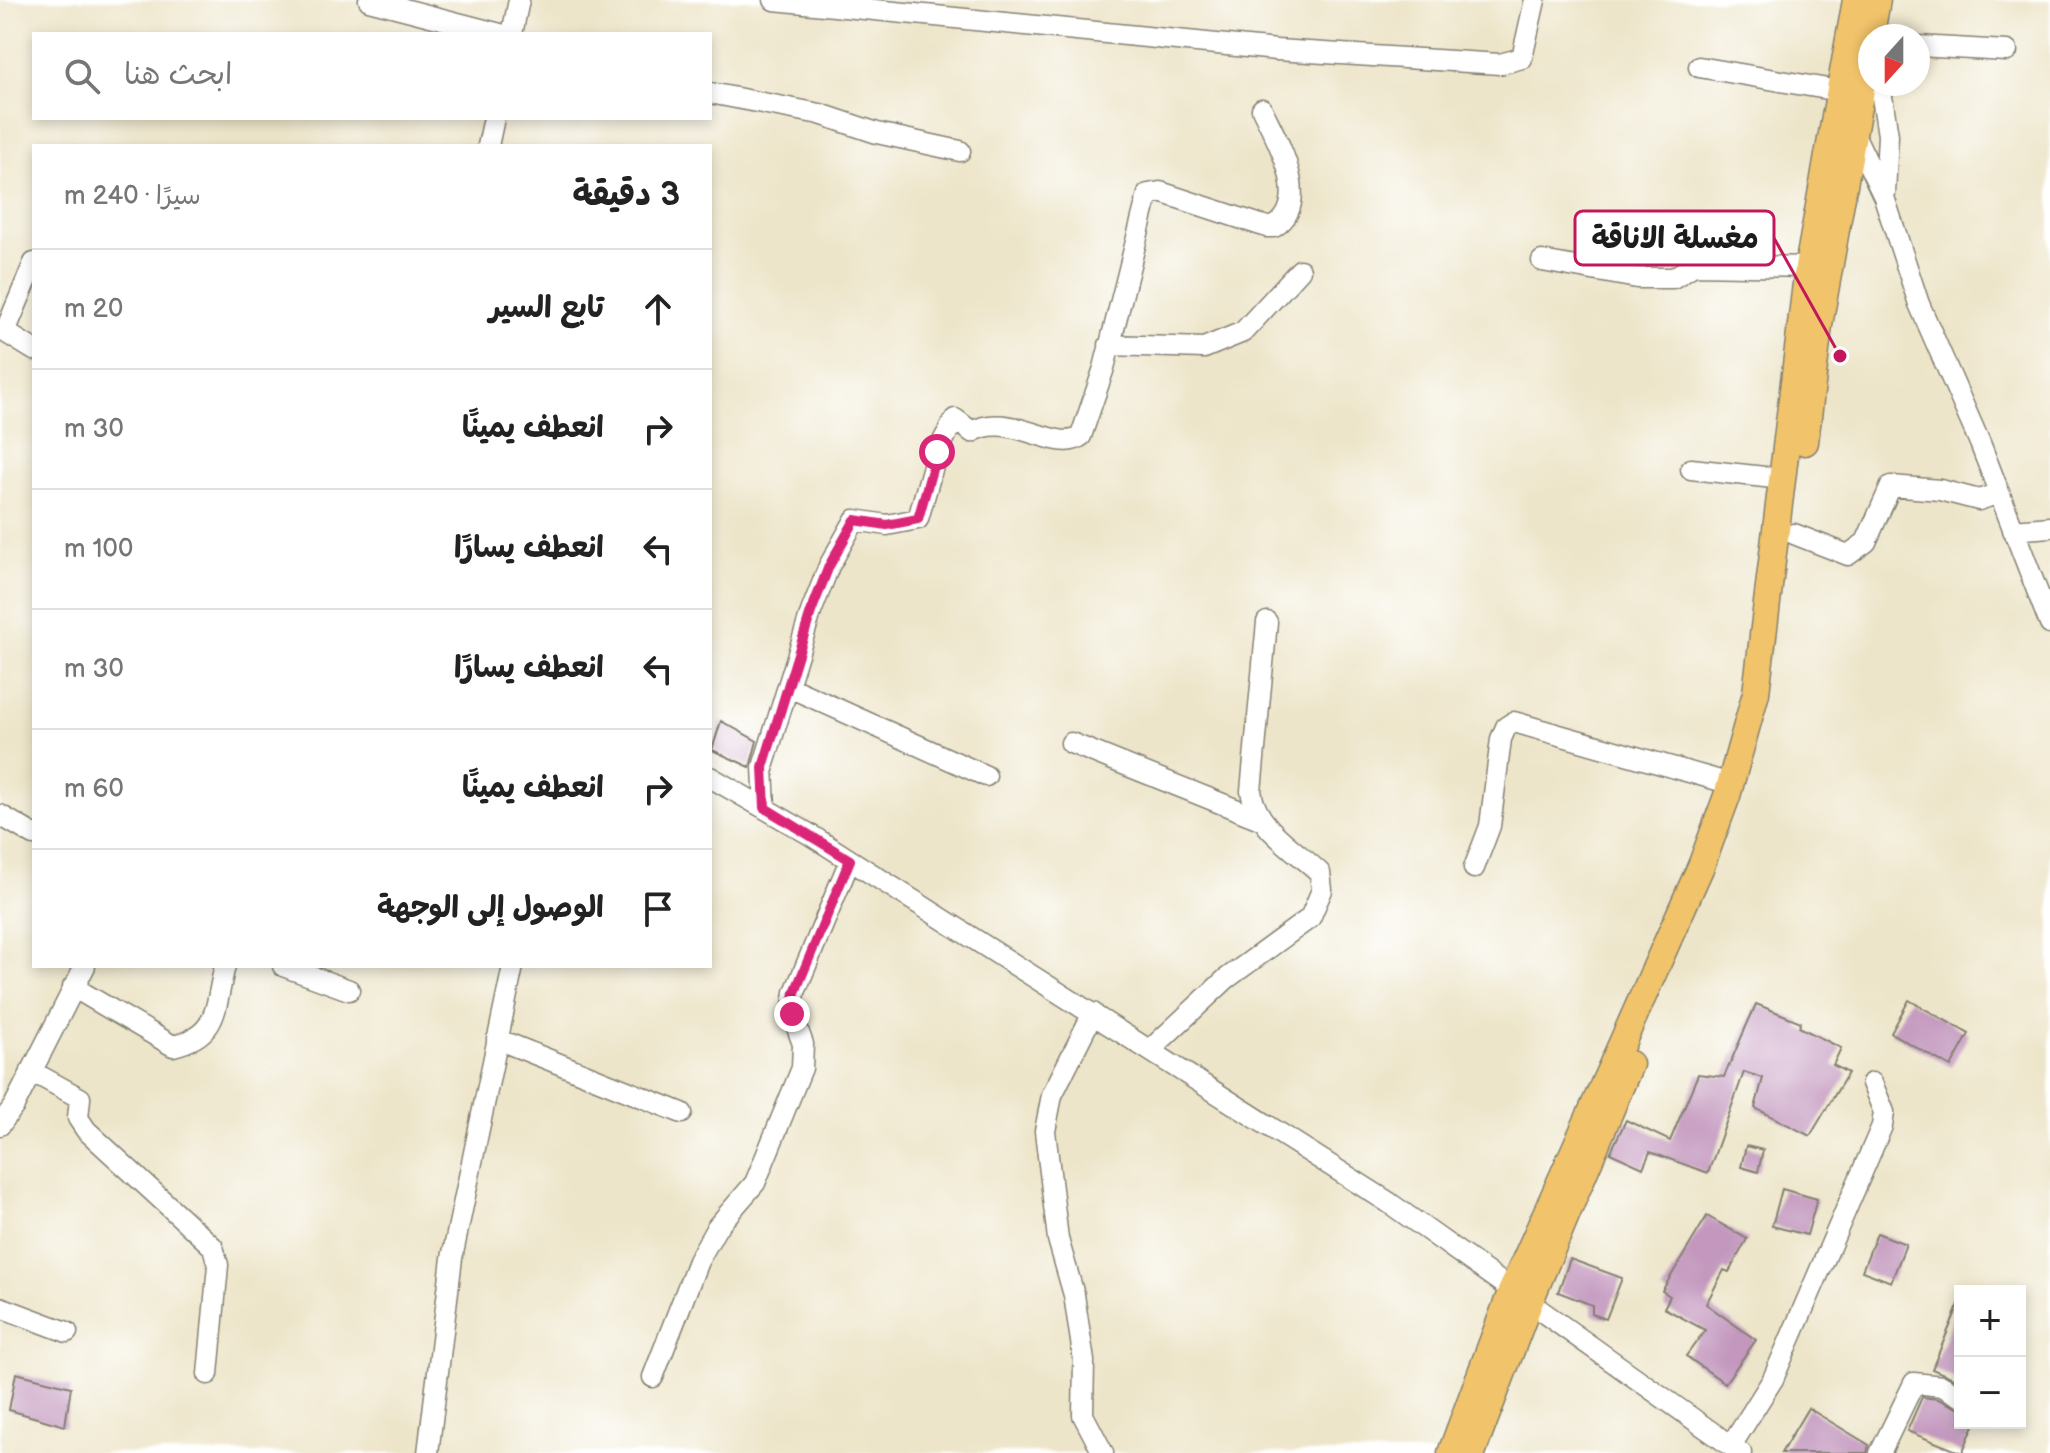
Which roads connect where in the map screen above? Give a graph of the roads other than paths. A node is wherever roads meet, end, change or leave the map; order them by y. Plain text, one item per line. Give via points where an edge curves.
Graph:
1 (369, 0) edge
2 (519, 0) edge
3 (774, 0) edge
4 (1535, 0) edge
5 (1871, 13) edge
6 (492, 32) edge
7 (512, 32) edge
8 (1930, 47) edge
9 (2007, 51) dead end
10 (1699, 67) dead end
11 (712, 93) edge
12 (1882, 96) edge
13 (1262, 109) dead end
14 (1842, 111) junction
15 (494, 120) edge
16 (488, 144) edge
17 (960, 151) dead end
18 (1884, 197) junction
19 (1542, 261) dead end
20 (32, 267) edge
21 (1808, 267) junction
22 (1300, 270) dead end
23 (3, 331) edge
24 (1109, 345) junction
25 (32, 349) edge
26 (1691, 469) dead end
27 (1783, 479) junction
28 (1999, 493) junction
29 (2050, 527) edge
30 (2013, 530) junction
31 (1794, 534) junction
32 (1267, 622) dead end
33 (2050, 624) edge
34 (789, 687) junction
35 (1071, 743) dead end
36 (986, 776) dead end
37 (712, 778) edge
38 (1731, 784) junction
39 (765, 808) junction
40 (0, 815) edge
41 (1260, 819) junction
42 (32, 834) edge
43 (850, 860) junction
44 (1474, 868) dead end
45 (1707, 869) junction
46 (84, 968) edge
47 (224, 968) edge
48 (288, 968) edge
49 (513, 968) edge
50 (73, 987) junction
51 (349, 990) dead end
52 (1093, 1013) junction
53 (497, 1039) junction
54 (1150, 1050) junction
55 (31, 1071) junction
56 (1872, 1083) dead end
57 (682, 1113) dead end
58 (0, 1125) edge
59 (1520, 1298) junction
60 (0, 1307) edge
61 (67, 1332) dead end
62 (208, 1374) dead end
63 (653, 1377) dead end
64 (1954, 1393) edge
65 (1736, 1450) edge
66 (428, 1453) edge
67 (1103, 1453) edge
68 (1451, 1453) edge
69 (1472, 1453) edge
70 (1880, 1453) edge

1 - 6 street
2 - 7 street
3 - 4 street via 1277,50 1500,64 1522,58
5 - 14 main road
5 - 14 main road
8 - 9 street
10 - 14 street
11 - 17 street via 820,114
12 - 18 street via 1888,135
13 - 24 street via 1288,165 1291,192 1286,216 1267,227 1151,191 1143,204
14 - 18 street
14 - 21 main road
14 - 31 main road
15 - 16 street
18 - 28 street via 1919,304
19 - 21 street via 1637,278 1673,278 1694,265
20 - 23 street
21 - 27 main road
22 - 24 street via 1243,332 1204,348
23 - 25 street
24 - 34 street via 1078,439 1067,442 1013,425 972,432 955,419 937,452 918,519 887,525 855,520 824,578
26 - 27 street
27 - 38 main road via 1756,693
28 - 30 street
28 - 31 street via 1979,500 1891,486 1866,542 1848,555
29 - 30 street
30 - 33 street
31 - 45 main road via 1772,695 1741,804
32 - 41 street via 1251,791
34 - 36 street
34 - 39 street via 763,767
35 - 41 street
37 - 39 street
38 - 44 street via 1514,722 1501,739 1490,826
38 - 45 main road
39 - 43 street
40 - 42 street
41 - 54 street via 1320,873 1318,905 1301,925 1206,996
43 - 52 street
43 - 63 street via 795,992 792,1014 803,1044 802,1068 755,1183 702,1253
45 - 59 main road
46 - 50 street
47 - 50 street via 207,1032 196,1041 173,1046
48 - 51 street
49 - 53 street
50 - 55 street
52 - 54 street
52 - 67 street via 1052,1095 1045,1131 1058,1239 1084,1361 1083,1415
53 - 57 street
53 - 66 street via 452,1258
54 - 59 street via 1388,1202
55 - 58 street
55 - 62 street via 74,1092 80,1098 78,1118 86,1130 213,1247 218,1265
56 - 65 street via 1884,1112 1882,1126 1773,1379
59 - 65 street
59 - 68 main road
59 - 69 main road
60 - 61 street
64 - 70 street via 1914,1383

